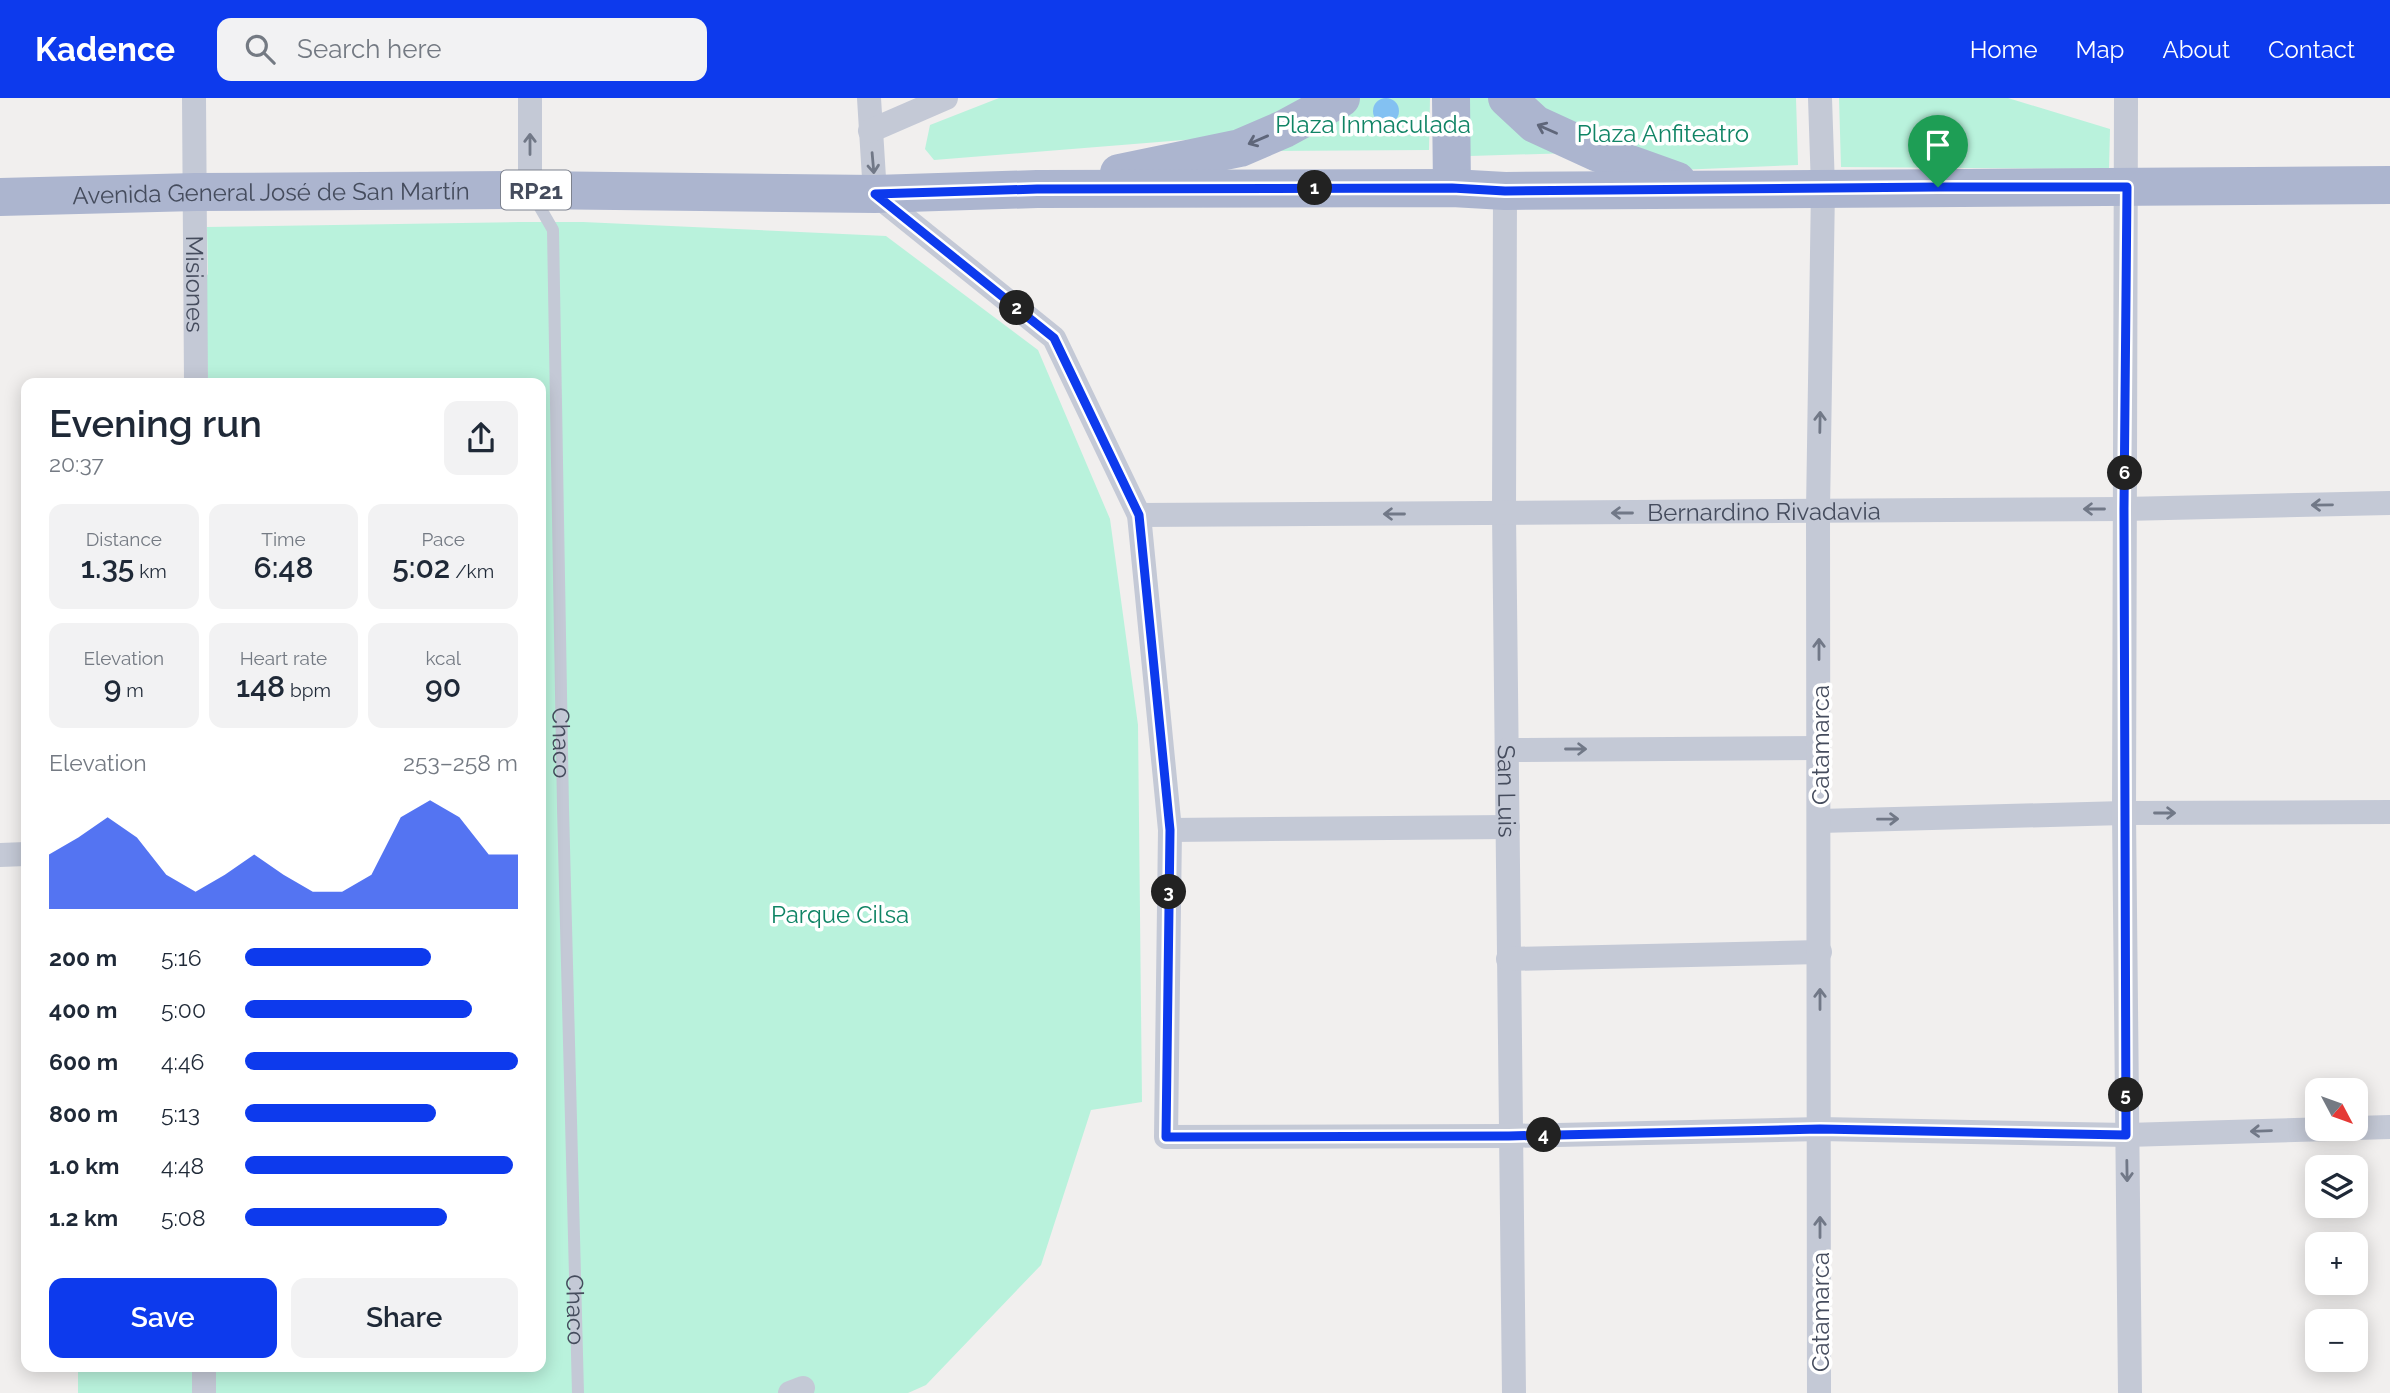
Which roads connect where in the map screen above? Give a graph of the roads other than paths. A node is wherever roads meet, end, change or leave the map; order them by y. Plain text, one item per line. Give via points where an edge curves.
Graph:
1 (194, 98) edge
2 (530, 98) edge
3 (869, 98) edge
4 (946, 98) edge
5 (1341, 98) edge
6 (1451, 98) edge
7 (1507, 98) edge
8 (1820, 98) edge
9 (2126, 98) edge
10 (870, 131) junction
11 (2390, 185) edge
12 (2127, 187) junction
13 (1452, 188) junction
14 (1823, 188) junction
15 (1037, 189) junction
16 (530, 190) junction
17 (1702, 190) junction
18 (1505, 191) junction
19 (196, 192) junction
20 (875, 194) junction
21 (0, 197) edge
22 (196, 378) edge
23 (2390, 503) edge
24 (2124, 509) junction
25 (1818, 511) junction
26 (1504, 514) junction
27 (1139, 515) junction
28 (1819, 748) junction
29 (1507, 750) junction
30 (2390, 812) edge
31 (2124, 813) junction
32 (1820, 821) junction
33 (1508, 827) junction
34 (1170, 830) junction
35 (21, 854) edge
36 (0, 855) edge
37 (1820, 952) junction
38 (1508, 959) junction
39 (2390, 1127) edge
40 (2368, 1128) edge
41 (1820, 1129) junction
42 (2305, 1130) edge
43 (2126, 1135) junction
44 (1509, 1136) junction
45 (204, 1372) edge
46 (204, 1393) edge
47 (578, 1393) edge
48 (1514, 1393) edge
49 (1819, 1393) edge
50 (2130, 1393) edge

1 - 19 street, Misiones
16 -> 2 street, Chaco
3 - 10 street
4 - 10 street
5 -> 15 main road via 1240,148
6 - 13 main road
17 -> 7 main road via 1535,124
8 - 14 street, Catamarca
9 - 12 street
10 -> 20 street
11 - 12 main road, Avenida General José de San Martín / RP21
12 - 14 main road, Avenida General José de San Martín / RP21
12 - 24 street
13 - 15 main road, Avenida General José de San Martín / RP21
13 - 18 main road, Avenida General José de San Martín / RP21
14 - 17 main road, Avenida General José de San Martín / RP21
25 -> 14 street, Catamarca
15 - 20 main road, Avenida General José de San Martín / RP21
16 - 19 main road, Avenida General José de San Martín / RP21
16 - 20 main road, Avenida General José de San Martín / RP21
16 - 47 lane, Chaco via 553,230
17 - 18 main road, Avenida General José de San Martín / RP21
18 - 26 street, San Luis
19 - 21 main road, Avenida General José de San Martín / RP21
19 - 22 street, Misiones
20 - 27 street via 1054,338
23 -> 24 street, Bernardino Rivadavia
24 -> 25 street, Bernardino Rivadavia
24 - 31 street
25 -> 26 street, Bernardino Rivadavia
28 -> 25 street, Catamarca
26 -> 27 street, Bernardino Rivadavia
26 - 29 street, San Luis
27 - 34 street
29 -> 28 street
28 - 32 street, Catamarca
29 - 33 street, San Luis
31 -> 30 street
32 -> 31 street
31 - 43 street
32 - 37 street, Catamarca
33 - 34 street
33 - 38 street, San Luis
34 - 44 street via 1166,1137
35 - 36 street
37 - 38 street
41 -> 37 street, Catamarca
38 - 44 street, San Luis
39 - 40 street
41 - 43 street
41 - 44 street
49 -> 41 street, Catamarca
42 -> 43 street
43 -> 50 street
44 - 48 street, San Luis
45 - 46 street

